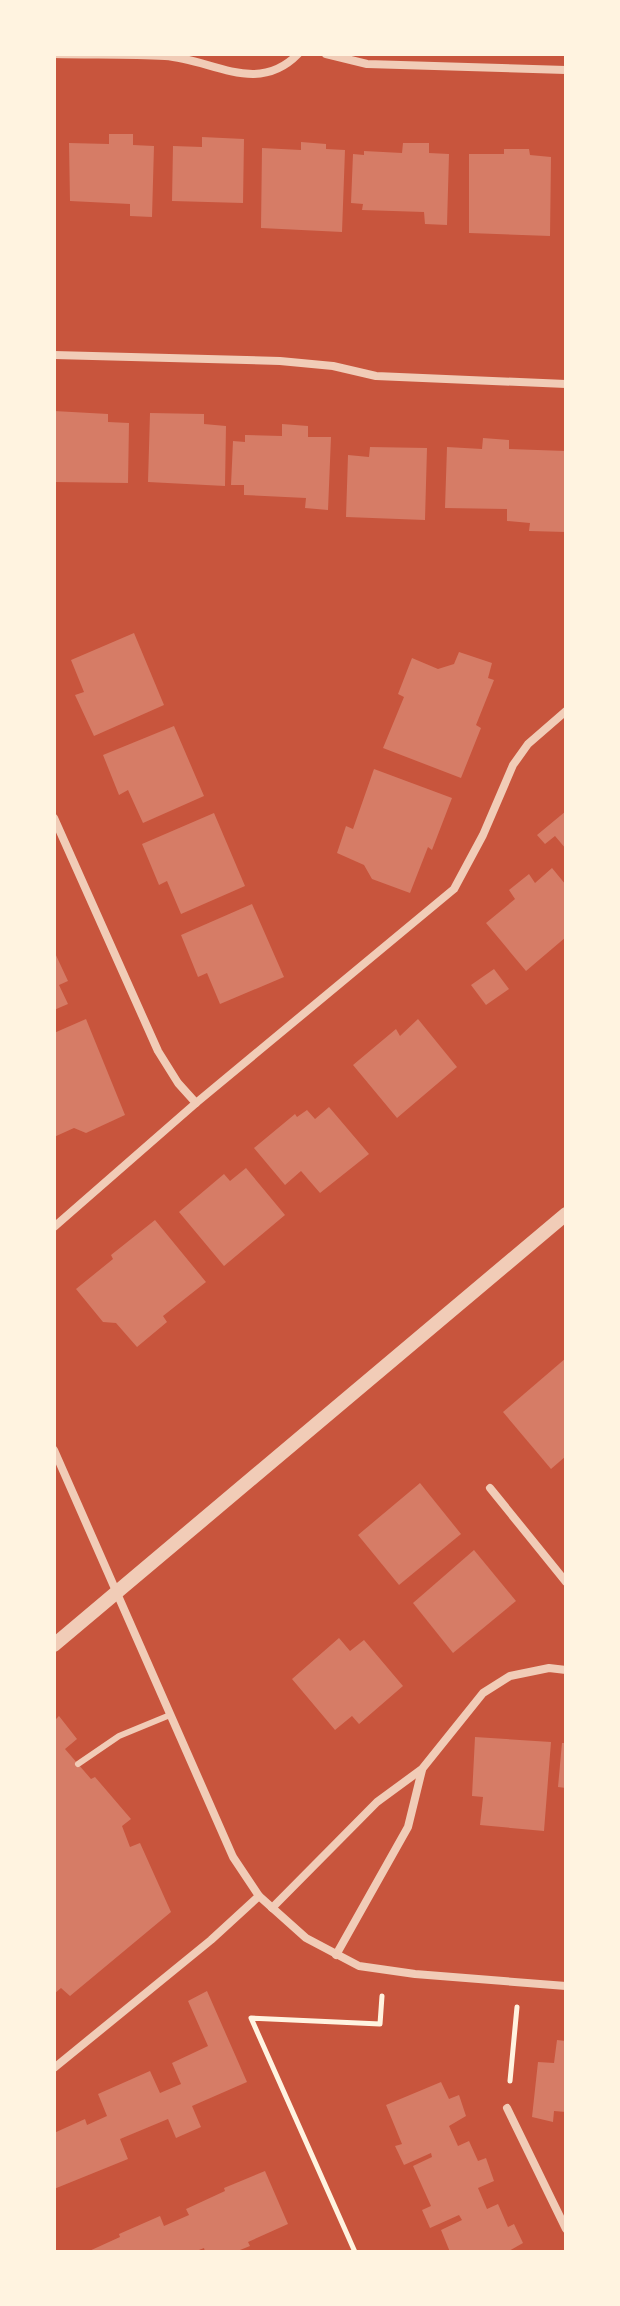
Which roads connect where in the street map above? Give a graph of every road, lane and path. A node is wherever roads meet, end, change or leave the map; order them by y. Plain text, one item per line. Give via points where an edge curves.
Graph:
1 (54, 54) edge
2 (298, 54) edge
3 (326, 54) edge
4 (566, 70) edge
5 (54, 355) edge
6 (566, 384) edge
7 (566, 711) edge
8 (54, 818) edge
9 (196, 1103) junction
10 (566, 1214) edge
11 (54, 1227) edge
12 (54, 1450) edge
13 (490, 1488) dead end
14 (566, 1582) edge
15 (115, 1591) junction
16 (54, 1645) edge
17 (566, 1670) edge
18 (170, 1715) junction
19 (78, 1764) dead end
20 (422, 1769) junction
21 (259, 1896) junction
22 (272, 1908) junction
23 (336, 1955) junction
24 (519, 1982) junction
25 (566, 1986) edge
26 (397, 1997) dead end
27 (502, 2007) dead end
28 (516, 2008) junction
29 (529, 2009) dead end
30 (54, 2068) edge
31 (507, 2108) joint
32 (566, 2229) edge
33 (355, 2252) edge

1 - 2 street via 167,56 247,74 283,68
3 - 4 street via 367,64
5 - 6 street via 280,361 376,376
7 - 9 street via 528,744 513,765 454,889
8 - 9 street via 158,1051
9 - 11 street
10 - 15 street
12 - 15 street
13 - 14 street
15 - 16 street
15 - 18 street
17 - 20 street via 510,1676 483,1693
18 - 19 lane via 119,1736
18 - 21 street via 233,1857
20 - 22 street via 377,1802
20 - 23 street via 408,1827
21 - 22 street
21 - 30 street
22 - 23 street via 306,1938
23 - 24 street via 359,1966
24 - 25 street
24 - 28 path
26 - 33 path via 382,1996 380,2024 251,2018
27 - 28 path
28 - 29 path
28 - 31 path
31 - 32 street

